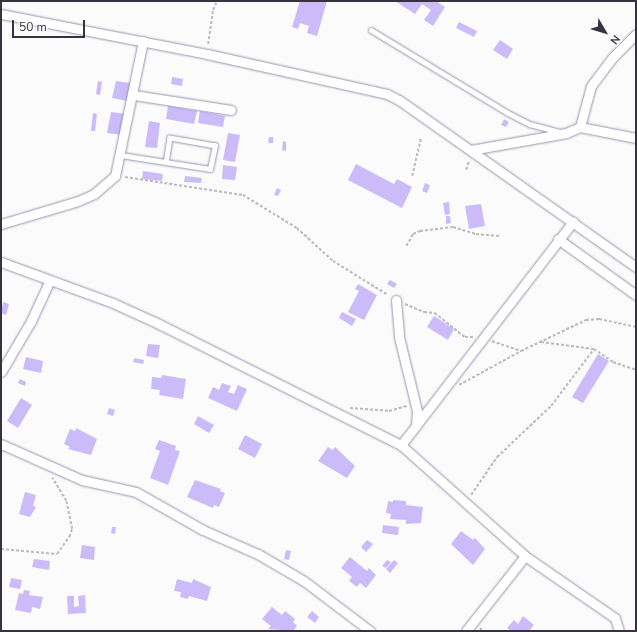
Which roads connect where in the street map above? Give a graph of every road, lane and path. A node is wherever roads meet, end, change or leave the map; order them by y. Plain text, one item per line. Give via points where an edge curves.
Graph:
1 (217, 1) edge
2 (1, 14) edge
3 (371, 30) dead end
4 (636, 34) edge
5 (143, 41) junction
6 (207, 54) junction
7 (134, 95) junction
8 (231, 110) dead end
9 (580, 127) junction
10 (566, 133) junction
11 (421, 138) dead end
12 (636, 138) edge
13 (471, 150) junction
14 (121, 155) junction
15 (166, 162) junction
16 (115, 176) junction
17 (412, 176) dead end
18 (573, 222) junction
19 (1, 224) edge
20 (500, 236) dead end
21 (558, 239) junction
22 (406, 246) dead end
23 (1, 262) edge
24 (636, 267) edge
25 (50, 280) junction
26 (636, 294) edge
27 (396, 300) junction
28 (636, 327) edge
29 (482, 338) junction
30 (541, 342) junction
31 (594, 350) junction
32 (521, 351) junction
33 (636, 370) edge
34 (1, 372) edge
35 (442, 392) junction
36 (416, 404) junction
37 (333, 410) junction
38 (416, 426) junction
39 (1, 444) edge
40 (401, 445) junction
41 (50, 465) junction
42 (468, 506) junction
43 (1, 548) edge
44 (525, 556) junction
45 (370, 631) edge
46 (466, 631) edge
47 (619, 631) edge

1 - 6 path via 213,10
2 - 5 street
3 - 10 lane via 508,113 530,124
4 - 9 street via 613,57 591,86
5 - 6 street
5 - 7 street
6 - 13 street via 387,94
7 - 8 street
7 - 14 street
9 - 10 street
9 - 12 street
10 - 13 street
11 - 17 path
13 - 18 street
14 - 15 lane
14 - 16 street
15 - 15 lane via 170,138 215,146 211,169
16 - 19 street via 94,194 78,201
16 - 27 path via 243,195 297,228 333,261
18 - 21 street
18 - 24 street
20 - 22 path via 452,227 420,231 413,234
21 - 26 street
21 - 29 street
23 - 25 street
25 - 34 street via 31,321
25 - 37 street via 160,324
27 - 29 path via 424,312 435,313 465,337
27 - 36 street via 399,337
28 - 30 path via 598,319 586,320
29 - 32 path
29 - 35 street
30 - 31 path
30 - 32 path
31 - 33 path via 613,362
31 - 42 path via 551,406 497,457 472,494
32 - 35 path via 468,382
35 - 38 street
36 - 37 path via 389,411 348,408
36 - 38 street
37 - 40 street
38 - 40 street
39 - 41 street
40 - 42 street
41 - 43 path via 52,477 62,494 70,517 72,530 69,537 57,554
41 - 45 street via 82,480 136,492 203,530 270,560 304,581
42 - 44 street
44 - 46 street
44 - 47 street via 615,618

